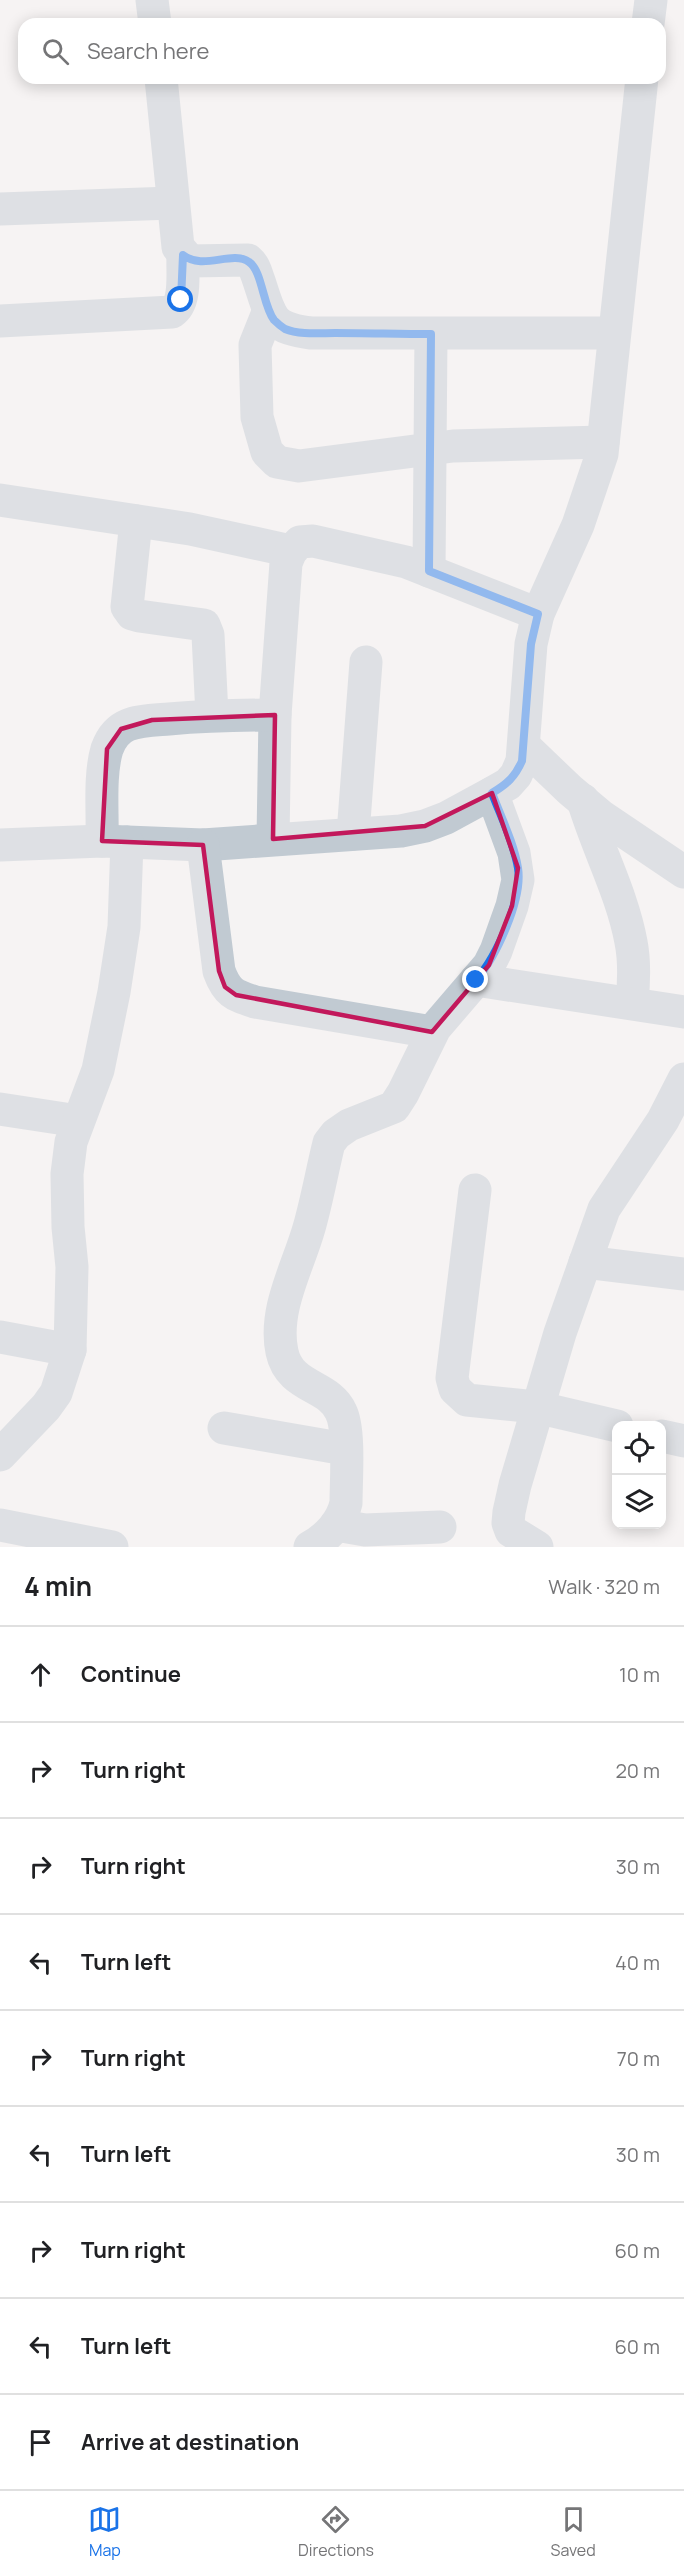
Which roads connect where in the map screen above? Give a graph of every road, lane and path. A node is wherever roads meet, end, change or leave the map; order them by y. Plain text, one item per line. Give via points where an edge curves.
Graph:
1 (152, 0) edge
2 (651, 0) edge
3 (154, 18) edge
4 (649, 18) edge
5 (162, 84) edge
6 (641, 84) edge
7 (172, 203) junction
8 (0, 209) edge
9 (183, 255) junction
10 (269, 310) junction
11 (0, 321) edge
12 (614, 333) junction
13 (431, 334) junction
14 (603, 442) junction
15 (430, 448) junction
16 (0, 500) edge
17 (136, 521) junction
18 (291, 552) junction
19 (429, 571) junction
20 (538, 614) junction
21 (366, 662) dead end
22 (212, 715) junction
23 (275, 715) junction
24 (524, 746) junction
25 (492, 793) junction
26 (583, 800) junction
27 (353, 834) junction
28 (273, 839) junction
29 (114, 842) junction
30 (0, 845) edge
31 (203, 845) junction
32 (684, 872) edge
33 (476, 980) junction
34 (632, 1002) junction
35 (684, 1012) edge
36 (432, 1032) junction
37 (684, 1079) edge
38 (0, 1110) edge
39 (78, 1121) junction
40 (475, 1190) dead end
41 (585, 1262) junction
42 (684, 1274) edge
43 (0, 1337) edge
44 (70, 1350) junction
45 (537, 1407) junction
46 (612, 1424) edge
47 (224, 1428) dead end
48 (666, 1437) edge
49 (684, 1441) edge
50 (345, 1449) junction
51 (0, 1455) edge
52 (0, 1525) edge
53 (336, 1525) junction
54 (440, 1527) dead end
55 (112, 1547) edge
56 (310, 1547) edge
57 (537, 1547) edge

1 - 3 street
2 - 4 street
5 - 7 street
6 - 12 street
7 - 8 street
7 - 9 street via 178,247
9 - 10 street via 199,262 248,260 254,266
9 - 11 street via 181,300 172,312
10 - 13 street via 274,320 295,331
10 - 15 street via 255,345 255,388 261,437 267,452 277,462 299,466
12 - 13 street
12 - 14 street
13 - 15 street
14 - 15 street
14 - 20 street via 586,506
15 - 19 street
16 - 17 street
17 - 18 street
17 - 22 street via 127,607 139,616 204,625 208,635
18 - 19 street via 300,542 313,541 384,556
18 - 23 street via 286,563
19 - 20 street
20 - 24 street via 531,644
21 - 27 street
22 - 23 street
22 - 29 street via 129,724 115,734 107,749 104,774
23 - 28 street
24 - 25 street via 516,775
24 - 26 street
25 - 27 street via 425,826
25 - 33 street via 514,853 519,880 496,951
26 - 32 street
26 - 34 street via 632,942
27 - 28 street
28 - 31 street
29 - 30 street
29 - 31 street
29 - 39 street via 124,927 98,1070
31 - 36 street via 219,971 225,987 255,1002
33 - 34 street
33 - 36 street
34 - 35 street
36 - 50 street via 393,1107 349,1125 329,1143 309,1227 283,1307 282,1353 288,1368 341,1410
37 - 41 street via 663,1120 604,1209
38 - 39 street
39 - 44 street via 68,1174
40 - 45 street via 452,1378 455,1389 467,1400
41 - 42 street
41 - 45 street
43 - 44 street
44 - 51 street via 56,1393
45 - 46 street
45 - 57 street via 514,1485 508,1523 511,1531
47 - 50 street
48 - 49 street
50 - 53 street via 346,1503
52 - 55 street
53 - 54 street via 365,1530
53 - 56 street

